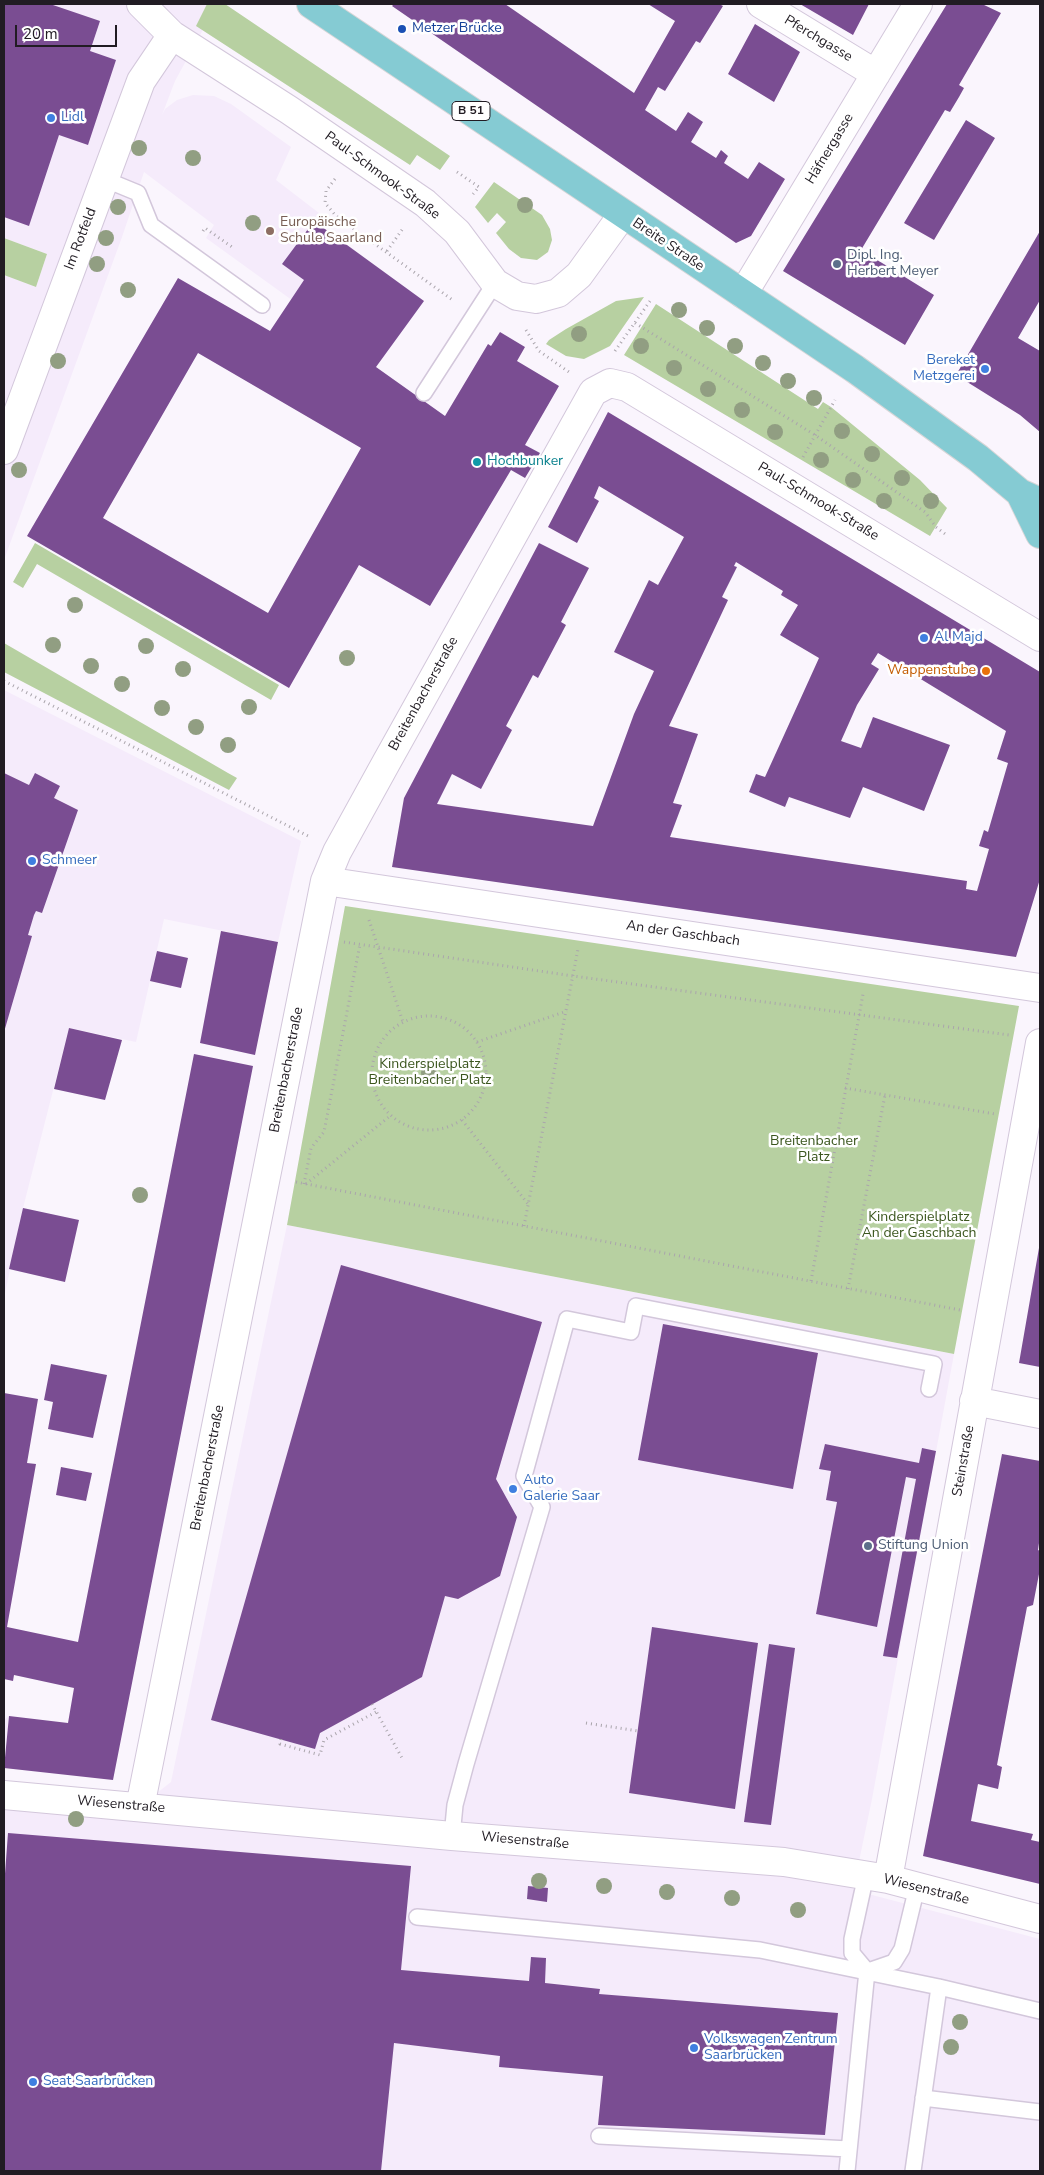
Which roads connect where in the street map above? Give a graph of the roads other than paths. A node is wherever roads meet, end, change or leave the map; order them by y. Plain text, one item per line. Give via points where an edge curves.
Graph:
1 (141, 4) edge
2 (761, 4) edge
3 (918, 4) edge
4 (317, 5) edge
5 (172, 35) junction
6 (876, 74) junction
7 (104, 179) junction
8 (623, 214) junction
9 (495, 283) junction
10 (743, 294) junction
11 (262, 305) dead end
12 (593, 392) joint
13 (424, 393) dead end
14 (4, 450) edge
15 (1030, 498) edge
16 (1040, 534) edge
17 (1040, 637) edge
18 (325, 881) junction
19 (1040, 988) edge
20 (1040, 1043) edge
21 (929, 1389) dead end
22 (974, 1401) junction
23 (1040, 1414) edge
24 (4, 1795) edge
25 (140, 1807) junction
26 (452, 1836) junction
27 (877, 1877) junction
28 (917, 1887) junction
29 (417, 1917) dead end
30 (1040, 1919) edge
31 (867, 1971) junction
32 (939, 1987) junction
33 (1040, 2011) edge
34 (923, 2098) junction
35 (1040, 2112) edge
36 (598, 2136) dead end
37 (849, 2149) junction
38 (847, 2171) edge
39 (913, 2171) edge

1 - 5 street, Paul-Schmook-Straße
2 - 6 street, Pferchgasse
3 - 6 street, Häfnergasse
4 - 8 main road, Breite Straße / B 51
5 - 7 street, Im Rotfeld via 141,81
5 - 9 street, Paul-Schmook-Straße via 425,203 457,232
6 - 10 street, Häfnergasse
7 - 11 lane via 138,192 151,226
7 - 14 street, Im Rotfeld
8 - 9 street, Paul-Schmook-Straße via 579,275 558,293 536,299 517,296
8 - 10 main road, Breite Straße
9 - 13 lane
10 - 15 main road, Breite Straße via 871,380
12 - 17 street, Paul-Schmook-Straße via 610,383 627,388
12 - 18 street, Breitenbacherstraße via 337,852
15 - 16 main road, Breite Straße
18 - 19 street, An der Gaschbach
18 - 25 street, Breitenbacherstraße
20 - 22 street, Steinstraße
21 - 26 lane via 934,1364 636,1306 631,1332 566,1319 524,1476 542,1507 466,1764 455,1805
22 - 23 street
22 - 27 street, Steinstraße
24 - 25 street, Wiesenstraße
25 - 26 street, Wiesenstraße
26 - 27 street, Wiesenstraße via 784,1862
27 - 28 street, Wiesenstraße
27 - 31 lane via 852,1939 852,1953
28 - 30 street, Wiesenstraße
28 - 31 lane via 898,1956 894,1962
29 - 31 lane via 760,1950
31 - 32 lane
31 - 37 lane
32 - 33 lane
32 - 34 lane
34 - 35 lane
34 - 39 lane
36 - 37 lane
37 - 38 lane

